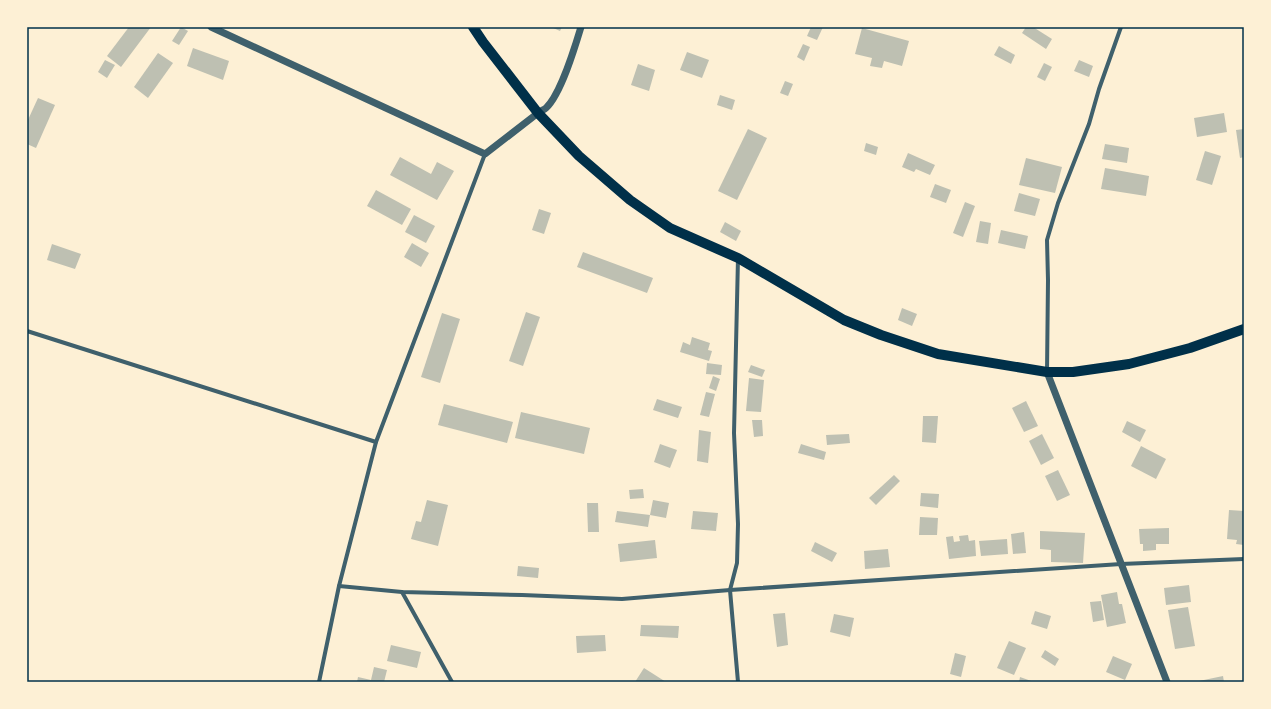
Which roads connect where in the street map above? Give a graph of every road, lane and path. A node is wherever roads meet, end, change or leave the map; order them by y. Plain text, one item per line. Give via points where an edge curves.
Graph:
1 (211, 27) edge
2 (473, 27) edge
3 (581, 27) edge
4 (1121, 27) edge
5 (538, 113) junction
6 (485, 154) junction
7 (738, 258) junction
8 (1244, 329) edge
9 (27, 331) edge
10 (1047, 372) junction
11 (376, 442) junction
12 (1244, 559) edge
13 (1121, 564) junction
14 (339, 586) junction
15 (730, 590) junction
16 (402, 592) junction
17 (319, 682) edge
18 (452, 682) edge
19 (738, 682) edge
20 (1167, 682) edge

1 - 6 street
2 - 5 main road
3 - 5 street via 557,91 546,108
4 - 10 street via 1047,240
5 - 6 street
5 - 7 main road via 578,156 630,200 670,228
6 - 11 street
7 - 10 main road via 844,320 881,335 938,354
7 - 15 street via 734,433 738,524 737,563
8 - 10 main road via 1190,348 1129,364 1073,372
9 - 11 street
10 - 13 street
11 - 14 street
12 - 13 street
13 - 15 street
13 - 20 street
14 - 16 street
14 - 17 street
15 - 16 street via 622,599
15 - 19 street
16 - 18 street

